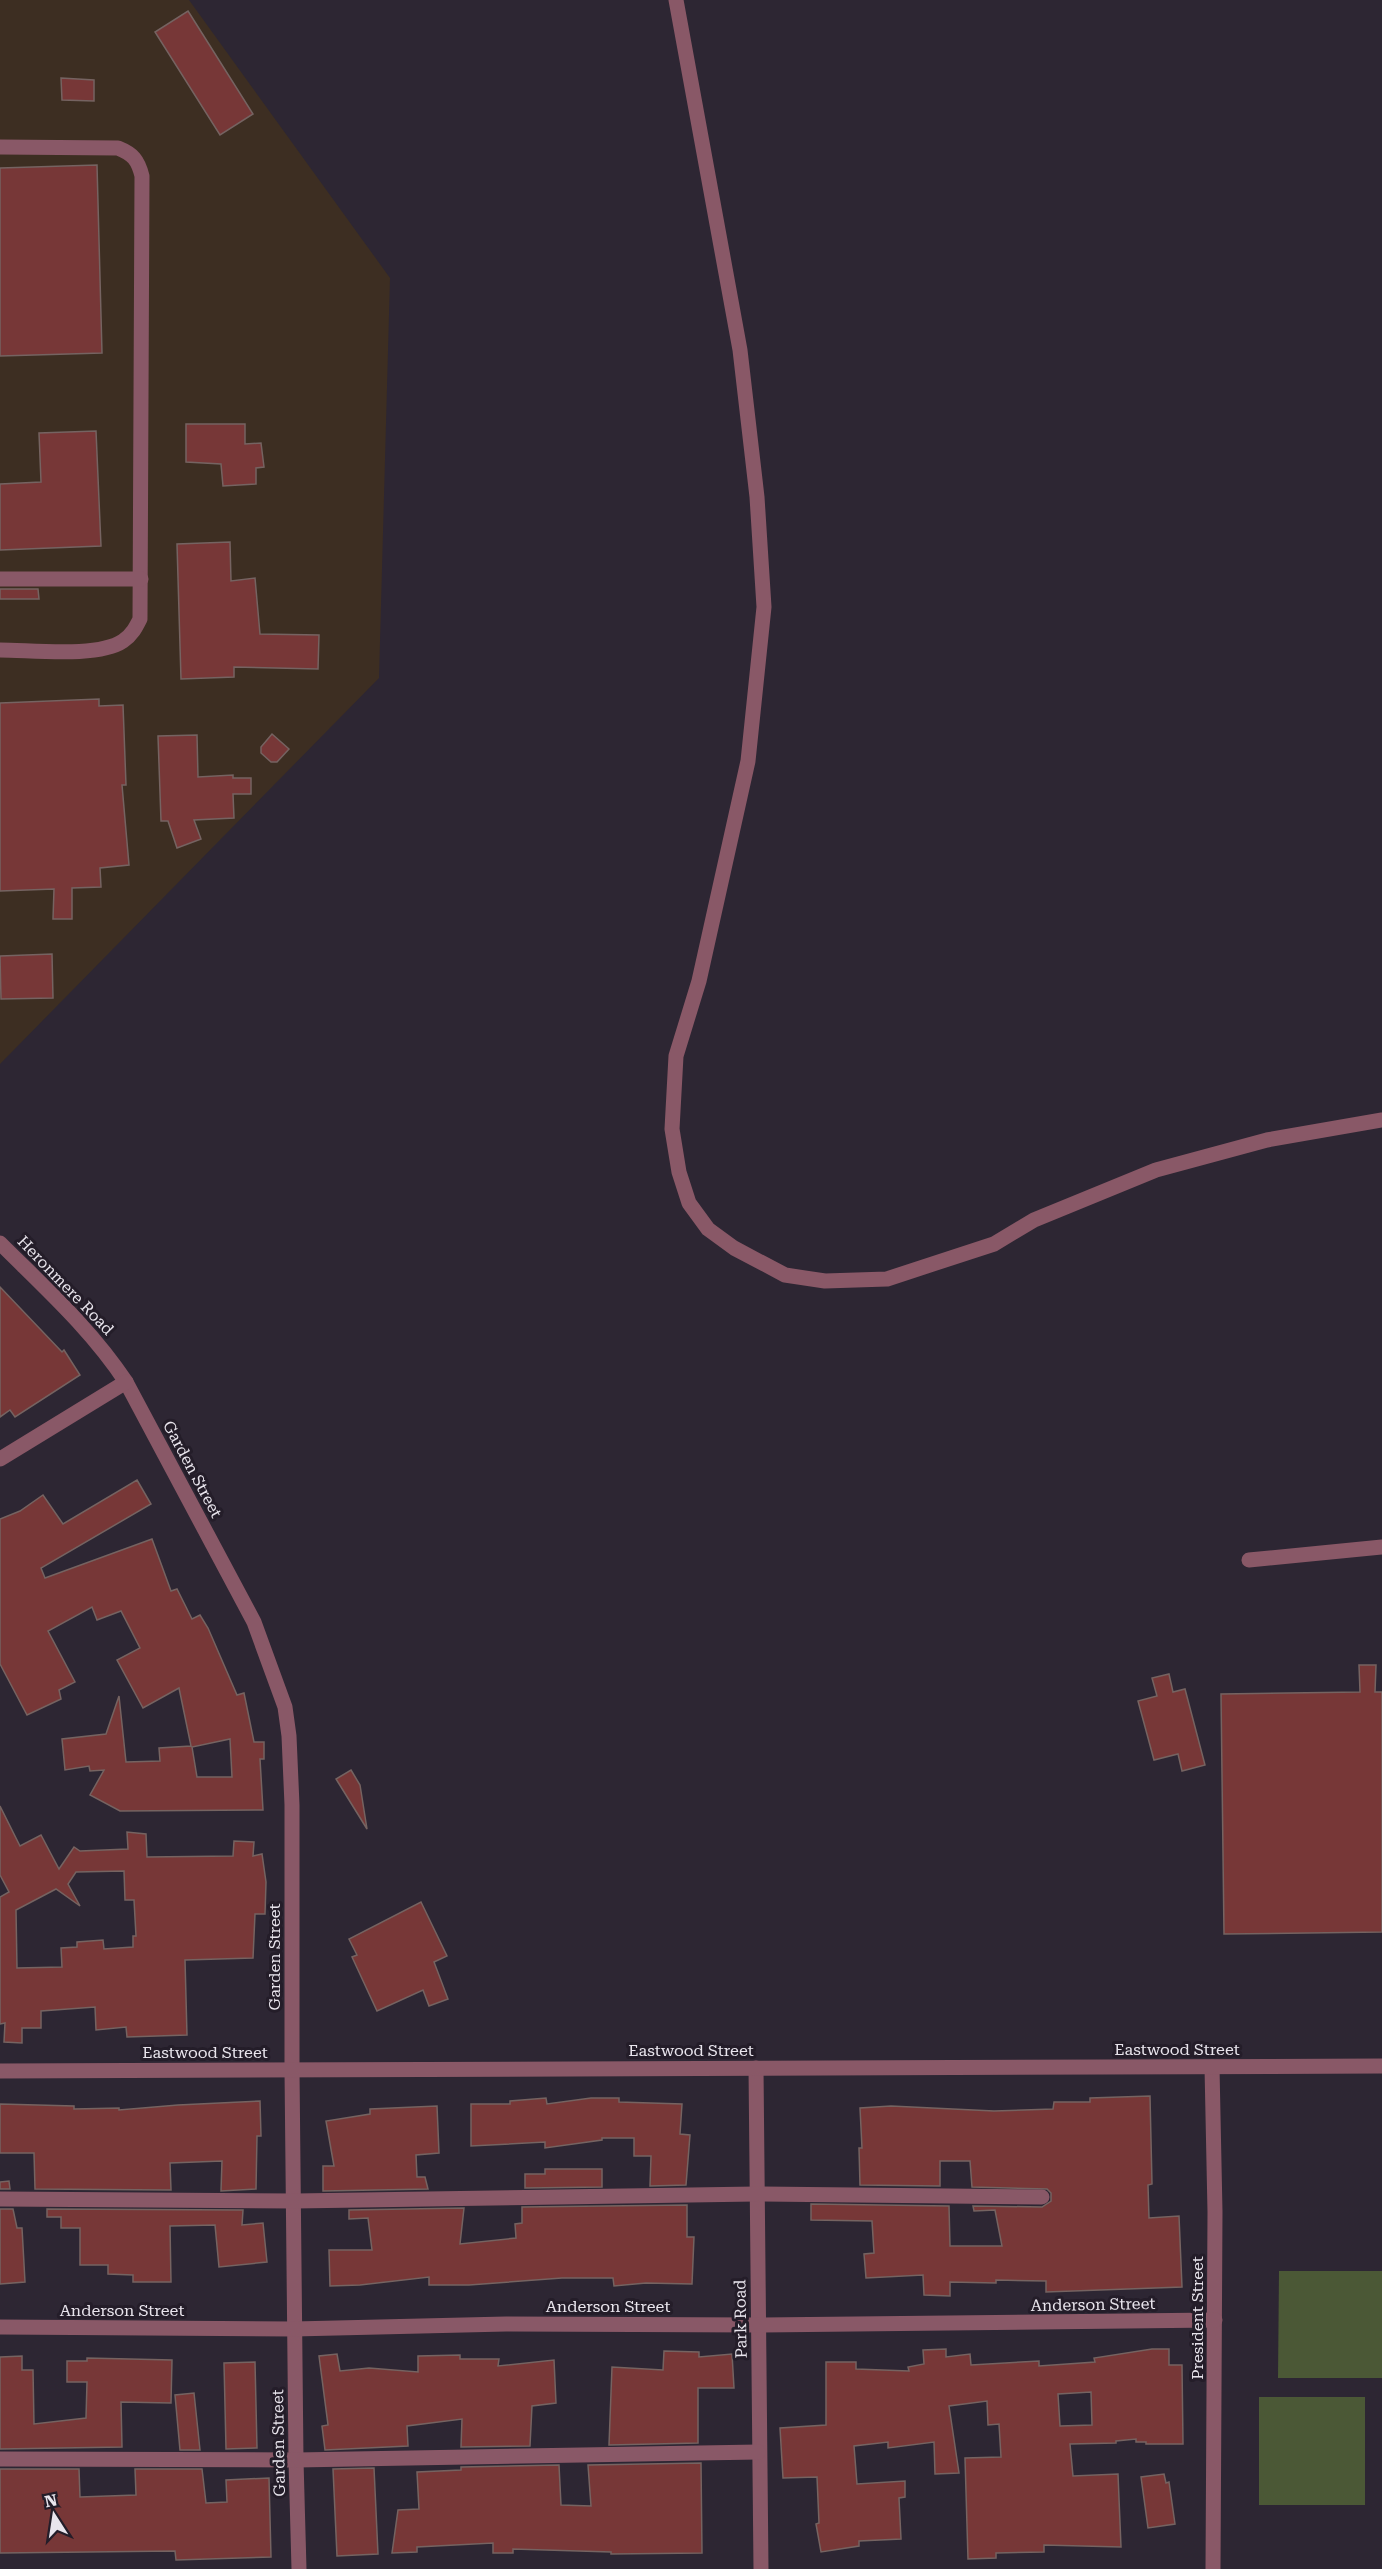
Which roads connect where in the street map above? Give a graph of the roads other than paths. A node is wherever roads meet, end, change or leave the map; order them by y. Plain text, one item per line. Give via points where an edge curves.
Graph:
1 (675, 0) edge
2 (0, 147) edge
3 (0, 579) edge
4 (141, 579) junction
5 (0, 650) edge
6 (1382, 1120) edge
7 (0, 1243) edge
8 (126, 1382) junction
9 (0, 1459) edge
10 (1382, 1548) edge
11 (1249, 1560) dead end
12 (1382, 2066) edge
13 (1212, 2067) junction
14 (756, 2068) junction
15 (292, 2070) junction
16 (0, 2071) edge
17 (756, 2194) junction
18 (1042, 2197) dead end
19 (0, 2199) edge
20 (294, 2201) junction
21 (1215, 2320) junction
22 (759, 2325) junction
23 (0, 2327) edge
24 (294, 2330) junction
25 (758, 2452) junction
26 (0, 2459) edge
27 (296, 2460) junction
28 (299, 2569) edge
29 (761, 2569) edge
30 (1213, 2569) edge

1 - 6 street via 740,350 757,497 764,607 748,760 699,981 676,1056 672,1129 689,1203 708,1229 725,1242 785,1275 825,1281 887,1279 994,1244 1034,1220 1156,1170 1267,1140
2 - 4 street via 118,148 139,163
3 - 4 street
4 - 5 street via 140,619 134,632 123,641 105,650
7 - 8 street, Heronmere Road via 77,1319
8 - 9 street
8 - 15 street, Garden Street via 254,1622 285,1707 292,1805
10 - 11 street
12 - 13 street, Eastwood Street
13 - 14 street, Eastwood Street
13 - 21 street, President Street
14 - 15 street, Eastwood Street
14 - 17 street, Park Road
15 - 16 street, Eastwood Street
15 - 20 street, Garden Street
17 - 18 street
17 - 20 street
17 - 22 street, Park Road
19 - 20 street
20 - 24 street, Garden Street
21 - 22 street, Anderson Street
21 - 30 street, President Street
22 - 24 street, Anderson Street via 506,2324
22 - 25 street, Park Road
23 - 24 street, Anderson Street
24 - 27 street, Garden Street
25 - 27 street
25 - 29 street, Park Road
26 - 27 street
27 - 28 street, Garden Street

